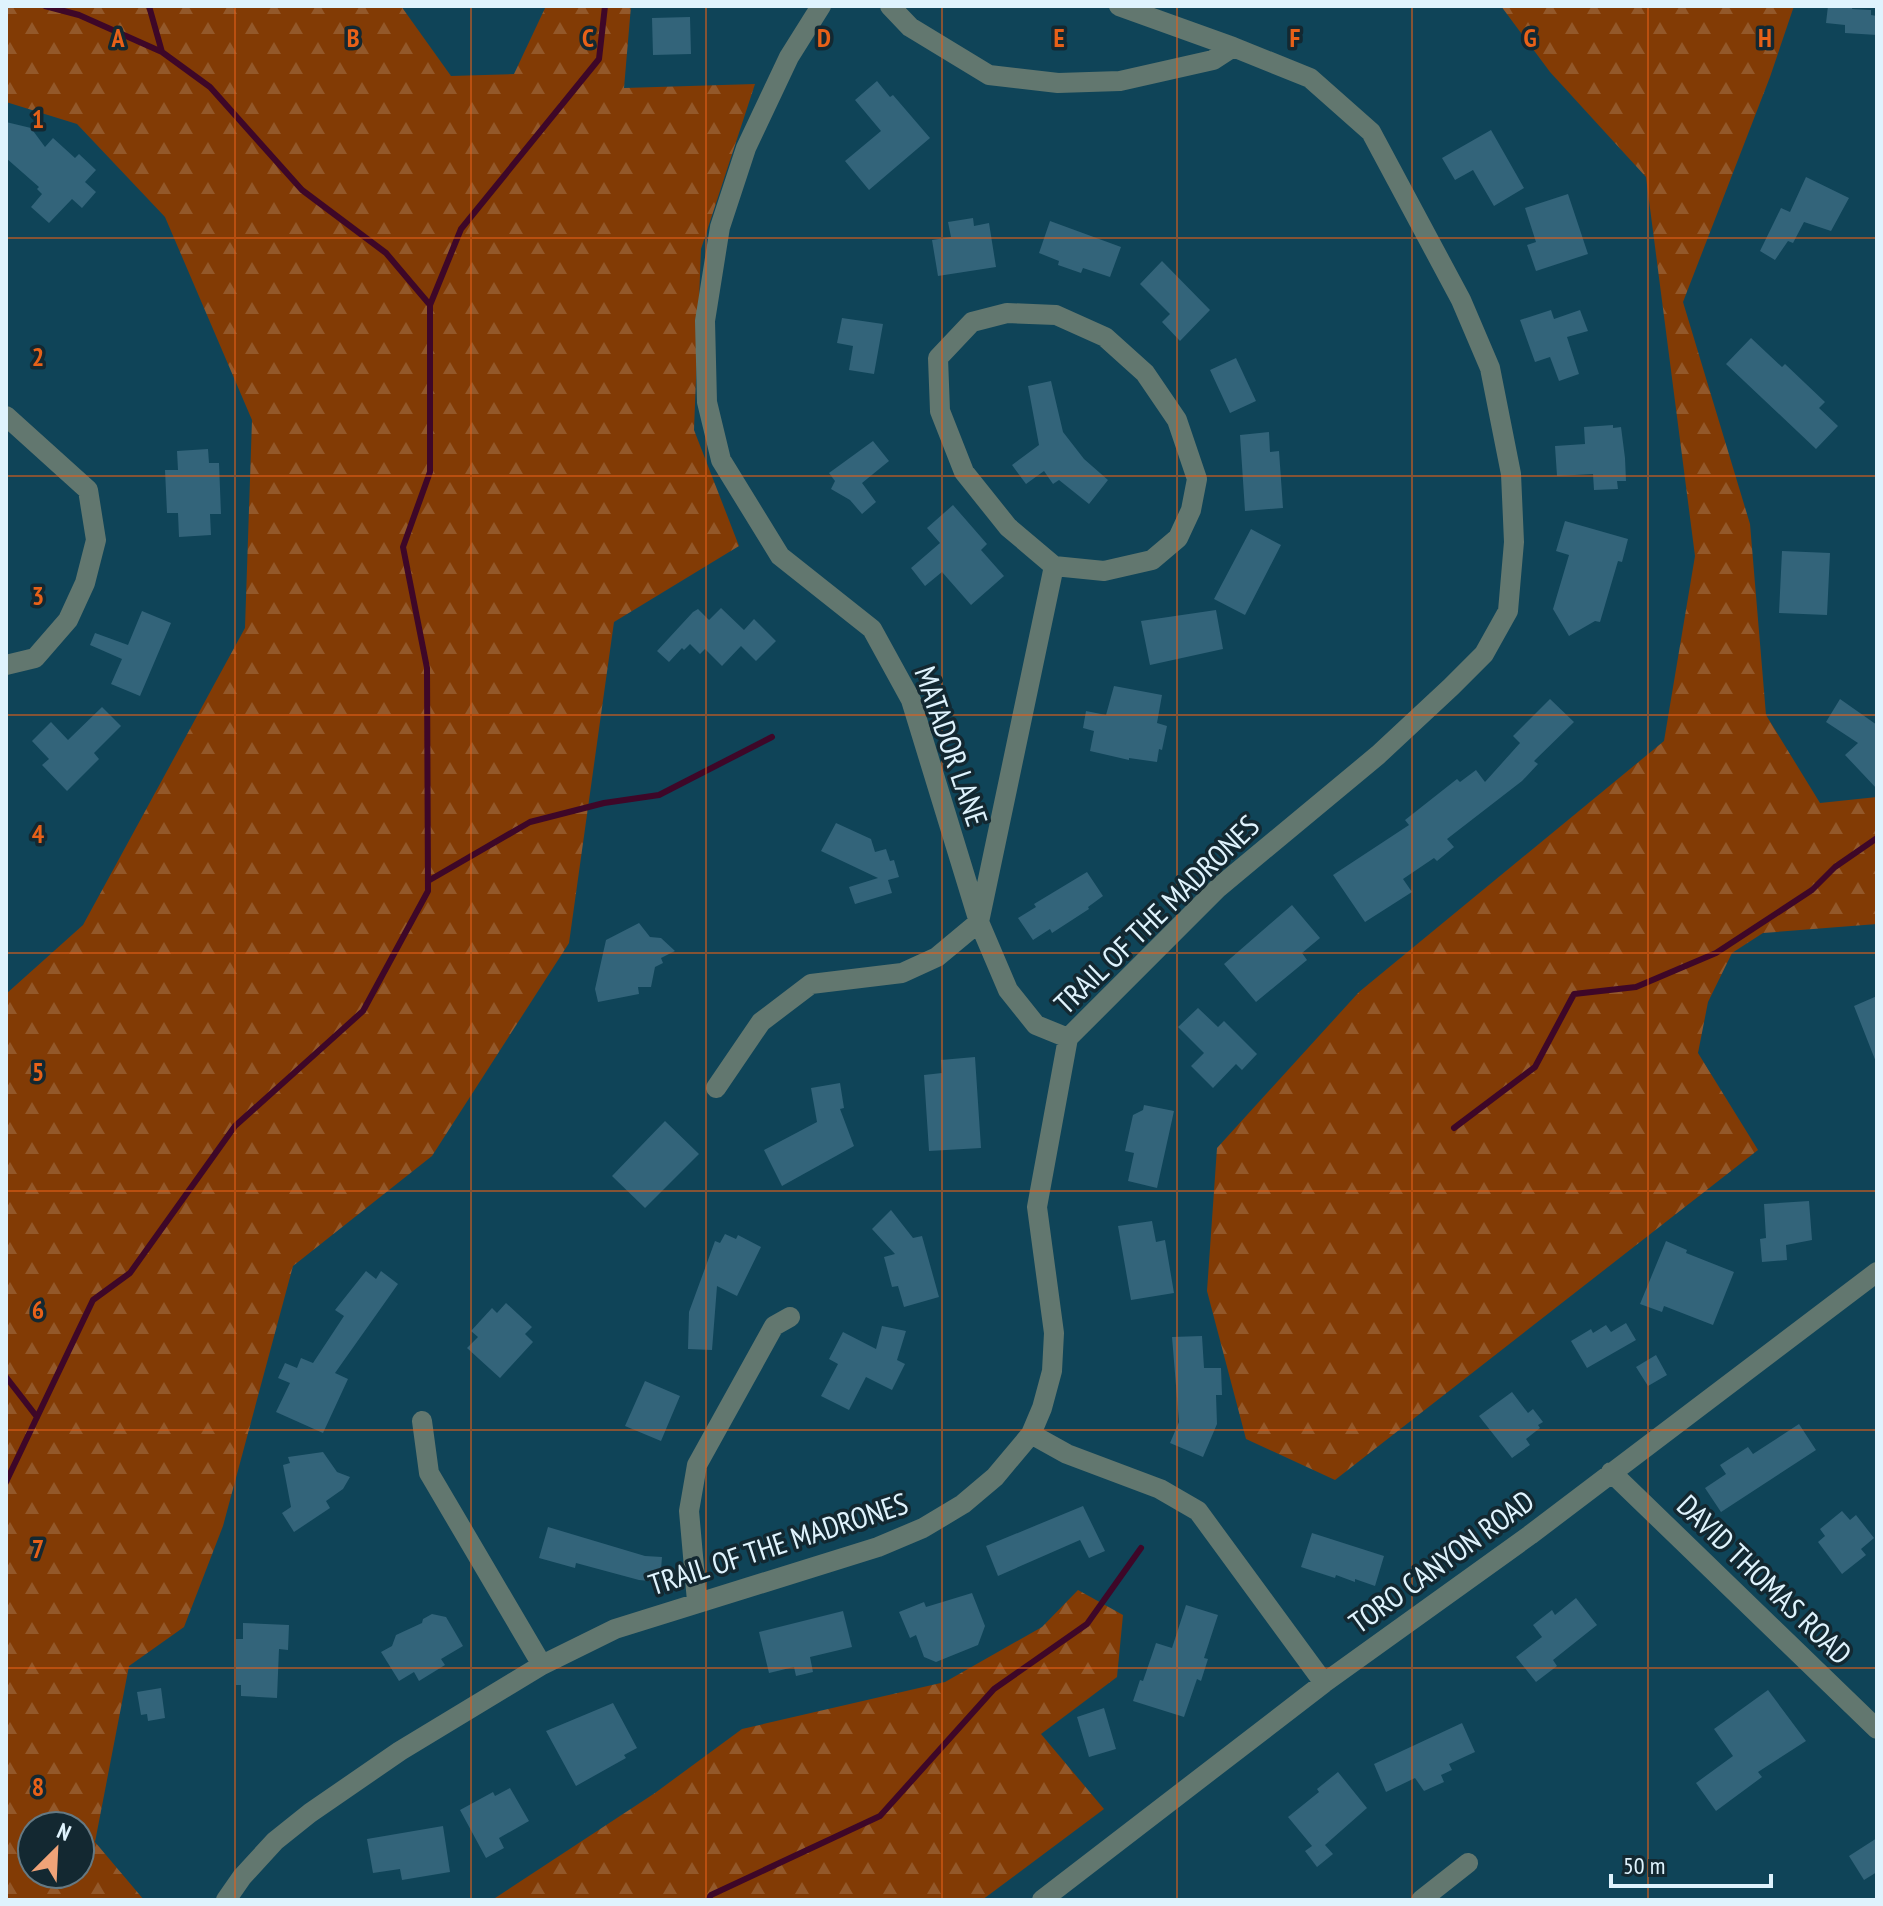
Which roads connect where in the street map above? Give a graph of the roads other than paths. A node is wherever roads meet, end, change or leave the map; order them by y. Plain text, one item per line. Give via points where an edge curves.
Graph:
1 (821, 6) edge
2 (890, 6) edge
3 (1119, 6) edge
4 (1233, 47) junction
5 (6, 416) edge
6 (1054, 566) junction
7 (6, 665) edge
8 (979, 922) junction
9 (1068, 1038) junction
10 (716, 1088) dead end
11 (1877, 1272) edge
12 (790, 1317) dead end
13 (422, 1421) dead end
14 (1031, 1434) junction
15 (1611, 1472) junction
16 (697, 1601) junction
17 (542, 1665) junction
18 (1324, 1683) junction
19 (1877, 1729) edge
20 (1468, 1863) dead end
21 (226, 1900) edge
22 (1042, 1900) edge
23 (1421, 1900) edge

1 - 8 street, MATADOR LANE via 789,57 746,148 720,227 705,321 707,402 721,460 780,556 872,629 911,700
2 - 4 street via 910,27 989,75 1058,83 1120,81 1213,60
3 - 4 street, TRAIL OF THE MADRONES
4 - 9 street, TRAIL OF THE MADRONES via 1310,78 1371,132 1461,300 1490,368 1511,474 1514,542 1508,611 1473,665 1378,755 1218,888
5 - 7 street via 88,490 96,540 68,620 35,658
6 - 6 street via 1104,571 1152,560 1178,538 1197,479 1177,420 1145,373 1105,337 1056,315 1007,313 972,322 938,358 940,411 964,472 1008,527
6 - 8 street, MATADOR LANE
8 - 9 street, MATADOR LANE via 1008,990 1036,1025
8 - 10 street via 937,957 902,973 811,984 761,1022
9 - 14 street, TRAIL OF THE MADRONES via 1037,1207 1054,1333 1052,1371
11 - 15 street, TORO CANYON ROAD
12 - 16 street via 774,1326 697,1465 689,1511
13 - 17 street via 429,1473
14 - 16 street, TRAIL OF THE MADRONES via 995,1477 923,1528 878,1547
14 - 18 street via 1067,1454 1160,1489 1198,1511
15 - 18 street, TORO CANYON ROAD
15 - 19 street, DAVID THOMAS ROAD
16 - 17 street, TRAIL OF THE MADRONES via 615,1629
17 - 21 street, TRAIL OF THE MADRONES via 310,1813 275,1841
18 - 22 street, TORO CANYON ROAD
20 - 23 street

